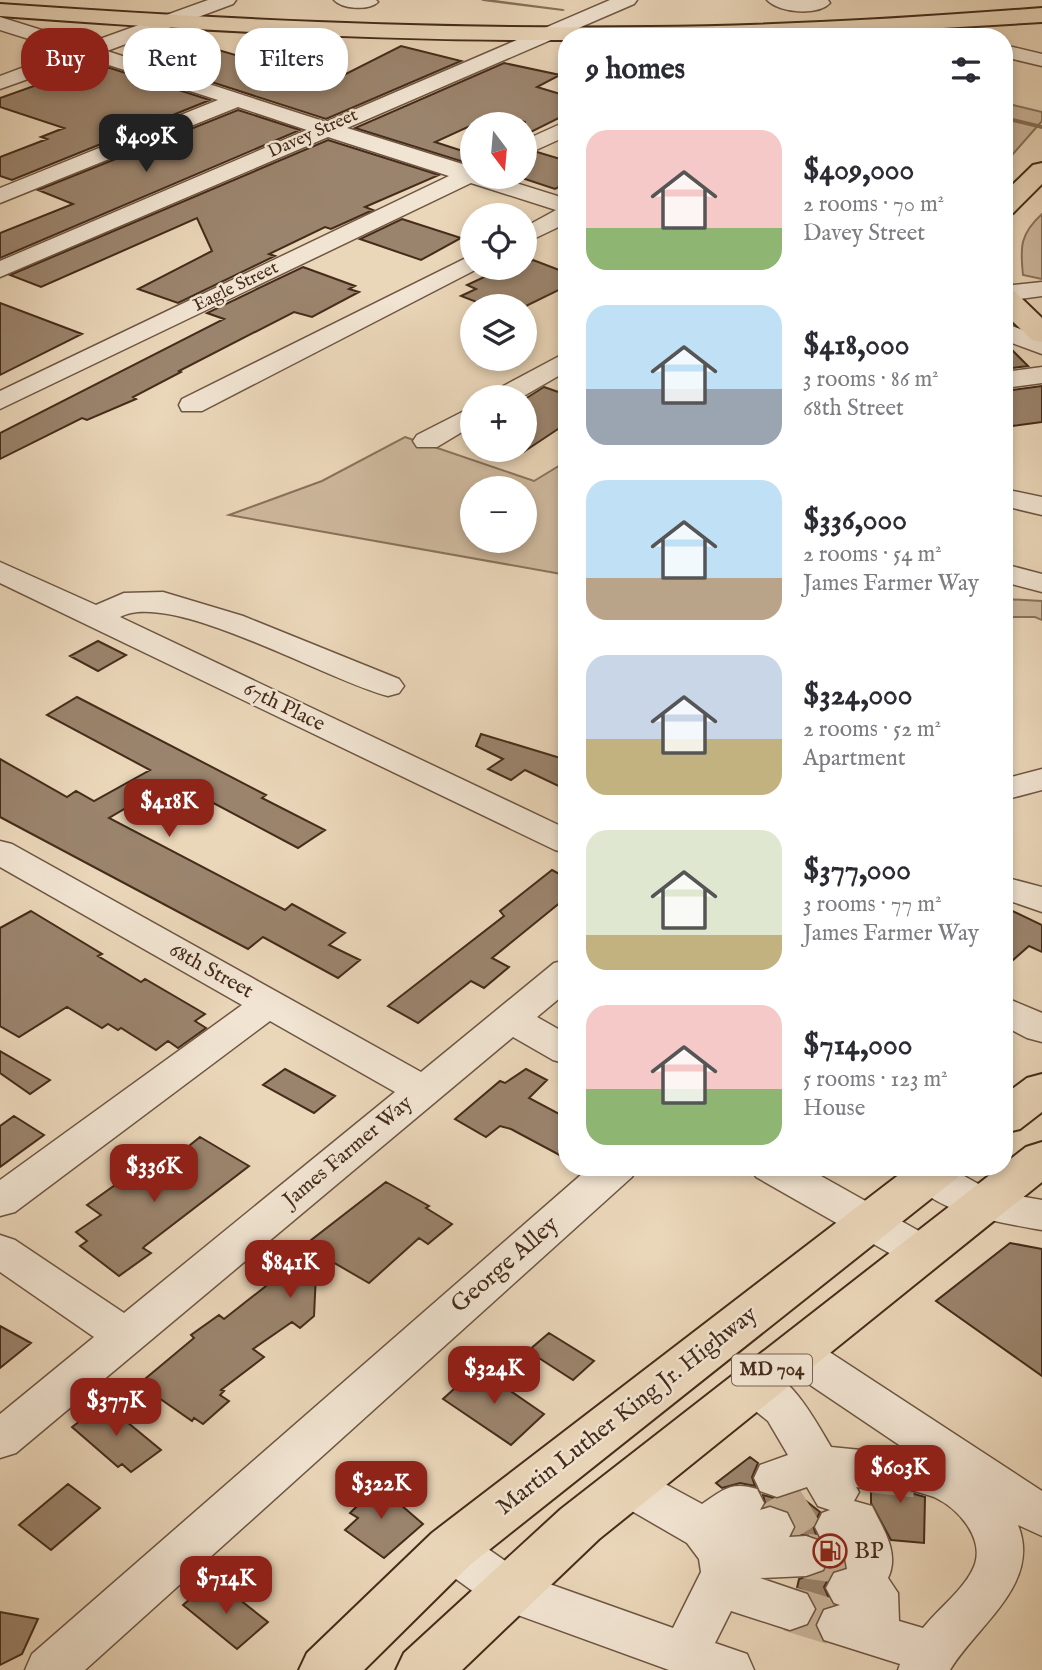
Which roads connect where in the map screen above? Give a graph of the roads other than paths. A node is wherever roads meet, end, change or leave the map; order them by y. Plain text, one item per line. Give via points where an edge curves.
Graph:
1 (43, 0) edge
2 (226, 0) edge
3 (344, 0) edge
4 (592, 0) edge
5 (777, 0) edge
6 (368, 2) edge
7 (1042, 2) edge
8 (621, 3) edge
9 (820, 3) dead end
10 (0, 10) edge
11 (197, 11) junction
12 (1042, 15) edge
13 (575, 22) junction
14 (0, 23) edge
15 (164, 23) junction
16 (560, 28) edge
17 (835, 28) edge
18 (558, 29) edge
19 (21, 30) edge
20 (539, 36) junction
21 (558, 36) edge
22 (109, 43) edge
23 (1013, 53) edge
24 (109, 60) edge
25 (1042, 60) edge
26 (21, 75) edge
27 (0, 83) edge
28 (234, 101) junction
29 (324, 129) junction
30 (558, 132) edge
31 (537, 142) edge
32 (1042, 170) edge
33 (460, 171) edge
34 (460, 181) edge
35 (515, 189) edge
36 (0, 196) edge
37 (1013, 198) edge
38 (558, 203) edge
39 (558, 219) edge
40 (537, 230) edge
41 (460, 268) edge
42 (0, 270) edge
43 (1042, 289) edge
44 (1013, 294) edge
45 (1013, 304) edge
46 (1042, 334) edge
47 (1013, 335) edge
48 (1042, 346) edge
49 (558, 365) edge
50 (1042, 375) edge
51 (1013, 379) edge
52 (524, 385) edge
53 (0, 401) edge
54 (192, 405) dead end
55 (460, 422) edge
56 (427, 441) dead end
57 (1013, 499) edge
58 (1042, 506) edge
59 (0, 571) edge
60 (1013, 575) edge
61 (1042, 583) edge
62 (96, 617) junction
63 (388, 686) dead end
64 (1042, 779) edge
65 (1013, 787) edge
66 (558, 838) edge
67 (0, 852) edge
68 (1013, 890) edge
69 (1042, 901) edge
70 (558, 979) edge
71 (268, 1004) junction
72 (1013, 1014) edge
73 (510, 1019) junction
74 (1041, 1029) edge
75 (558, 1046) edge
76 (1042, 1089) edge
77 (422, 1090) junction
78 (1013, 1111) edge
79 (1042, 1158) edge
80 (607, 1176) edge
81 (787, 1176) edge
82 (929, 1176) edge
83 (943, 1176) edge
84 (0, 1201) edge
85 (981, 1204) junction
86 (1042, 1214) edge
87 (867, 1222) junction
88 (0, 1251) edge
89 (920, 1251) junction
90 (127, 1336) junction
91 (795, 1352) junction
92 (754, 1385) junction
93 (0, 1440) edge
94 (925, 1476) tunnel mouth
95 (628, 1486) junction
96 (1042, 1516) edge
97 (799, 1547) junction
98 (451, 1549) junction
99 (510, 1591) junction
100 (927, 1661) edge
101 (707, 1662) edge
102 (50, 1670) edge
103 (327, 1670) edge
104 (424, 1670) edge

1 - 11 main road
2 - 11 street
3 - 6 street
4 - 8 street
5 - 9 street via 793,5
7 - 13 main road via 738,20
8 - 13 street, Davey Street
10 - 15 main road
11 - 13 main road
11 - 15 street
12 - 17 main road
13 - 16 street, Davey Street
14 - 19 street
15 - 20 main road
15 - 22 street
18 - 20 street, Davey Street
20 - 21 main road
20 - 29 street, Davey Street
23 - 25 street
24 - 28 street
26 - 27 street
28 - 29 street
28 - 36 street
29 - 33 street
29 - 42 street, Davey Street
30 - 31 street
32 - 37 main road
34 - 53 street, Eagle Street
35 - 38 street
39 - 40 street
41 - 54 street
43 - 44 street
45 - 46 main road
47 - 48 street
49 - 52 street
50 - 51 street
55 - 56 street
57 - 58 street
59 - 62 street, 67th Place
60 - 61 street
62 - 63 street via 124,602 163,600
62 - 66 street, 67th Place
64 - 65 street
67 - 71 street, 68th Street
68 - 69 street
70 - 73 street, James Farmer Way
71 - 77 street, 68th Street
71 - 84 street
72 - 74 street
73 - 75 street
73 - 77 street, James Farmer Way
76 - 78 main road
77 - 90 street, James Farmer Way
79 - 85 main road, MD 704
80 - 102 street, George Alley
81 - 87 street
82 - 87 main road, Martin Luther King Jr. Highway / MD 704
83 - 85 street
85 - 86 street
85 - 89 main road, MD 704
87 - 89 street
87 - 98 main road, Martin Luther King Jr. Highway / MD 704
88 - 90 street
89 - 91 main road, MD 704
90 - 93 street, James Farmer Way
91 - 92 main road, MD 704
91 - 96 street
92 - 95 main road, MD 704
92 - 97 street via 784,1408
94 - 100 street via 944,1478 967,1493 1000,1533 1005,1550 978,1606
95 - 97 street
95 - 99 main road, MD 704 via 580,1524
97 - 100 street
97 - 101 street
98 - 99 street
98 - 103 main road, Martin Luther King Jr. Highway / MD 704
99 - 101 street
99 - 104 main road, MD 704

